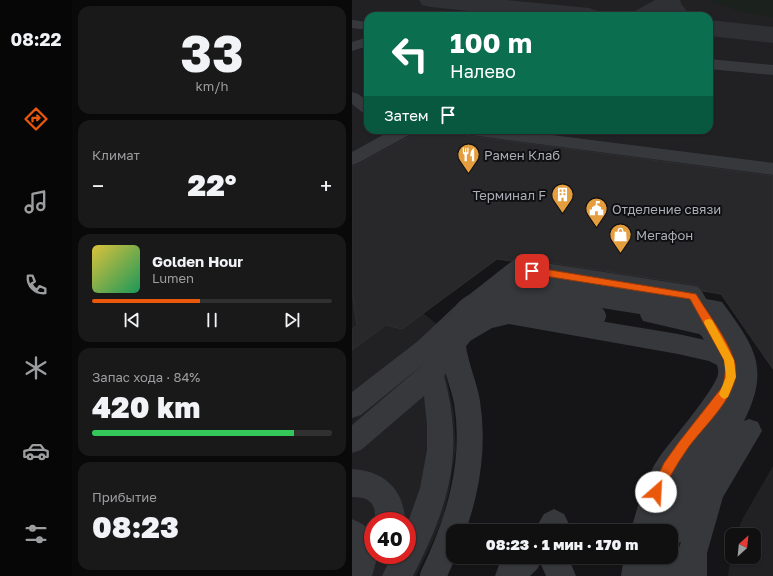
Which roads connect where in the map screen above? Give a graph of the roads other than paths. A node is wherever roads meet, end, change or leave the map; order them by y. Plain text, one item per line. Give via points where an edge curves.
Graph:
1 (352, 24) edge
2 (364, 26) edge
3 (364, 42) edge
4 (352, 47) edge
5 (713, 64) edge
6 (773, 70) edge
7 (352, 97) edge
8 (364, 105) edge
9 (397, 134) edge
10 (502, 134) edge
11 (352, 159) edge
12 (773, 169) edge
13 (464, 319) junction
14 (736, 361) junction
15 (431, 374) junction
16 (352, 407) edge
17 (749, 431) dead end
18 (352, 441) edge
19 (352, 483) edge
20 (389, 512) edge
21 (646, 524) edge
22 (673, 524) edge
23 (352, 534) edge
24 (367, 564) edge
25 (521, 564) edge
26 (556, 564) edge
27 (638, 564) edge
28 (665, 564) edge
29 (358, 576) edge
30 (397, 576) edge
31 (433, 576) edge
32 (510, 576) edge
33 (561, 576) edge
34 (636, 576) edge
35 (663, 576) edge
36 (692, 576) edge

1 - 2 street
3 - 4 street
5 - 6 street
7 - 8 street
9 - 11 street
10 - 12 street
13 - 14 street via 486,320 509,315 700,349
13 - 14 street, bridge via 501,281 704,314
13 - 14 street via 523,278 714,308 742,350
13 - 15 street
13 - 16 street, bridge
13 - 31 street, bridge via 454,325 451,334 468,410 468,468 457,520
14 - 21 street, bridge via 731,368 724,394 668,467 656,492
14 - 22 street via 746,382 740,406 688,483
15 - 18 street
15 - 30 street via 440,416 439,467 427,513
17 - 36 street via 710,491 692,553
19 - 20 street via 366,484 378,490 387,502
23 - 29 street via 362,542 364,550
24 - 29 street
25 - 32 street
26 - 33 street
27 - 34 street
28 - 35 street

